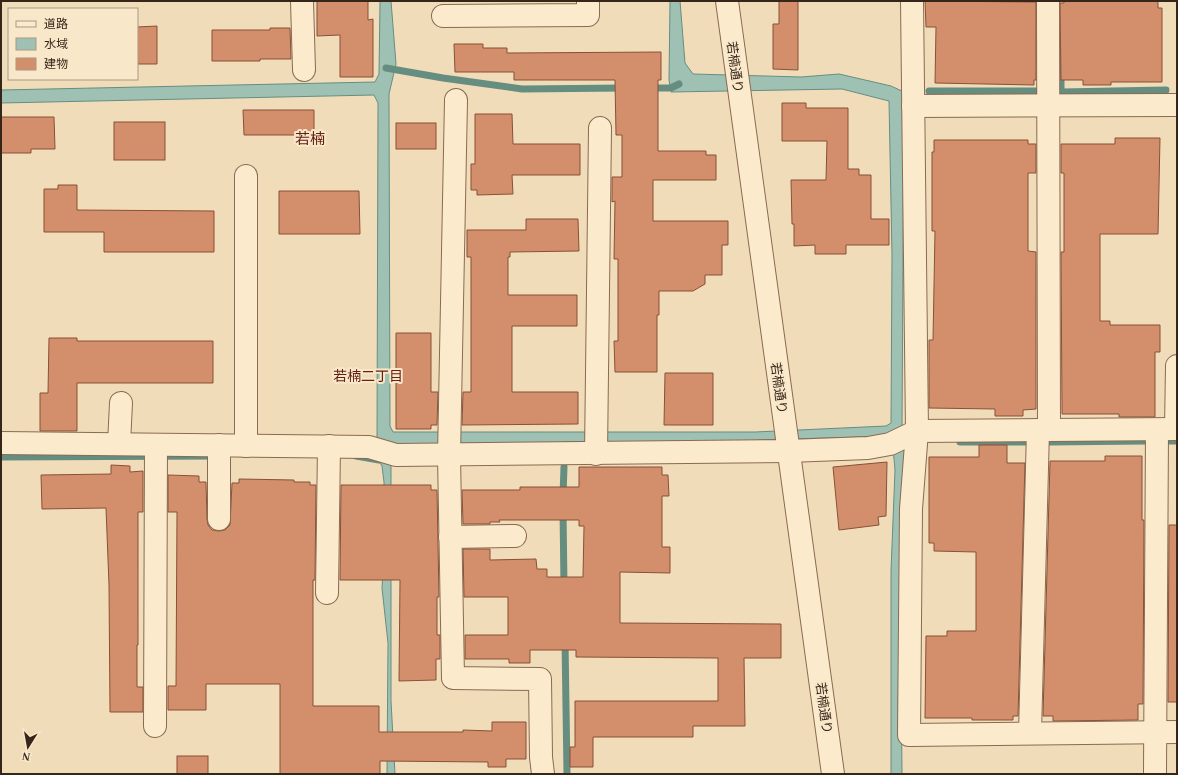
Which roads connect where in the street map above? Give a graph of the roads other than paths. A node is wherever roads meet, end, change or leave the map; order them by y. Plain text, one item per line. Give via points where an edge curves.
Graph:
1 (302, 1) edge
2 (588, 1) edge
3 (727, 1) edge
4 (912, 1) edge
5 (1048, 1) edge
6 (443, 16) dead end
7 (304, 70) dead end
8 (456, 100) dead end
9 (1048, 105) junction
10 (1177, 105) edge
11 (913, 106) junction
12 (600, 128) dead end
13 (246, 176) dead end
14 (1177, 366) edge
15 (121, 403) dead end
16 (1043, 429) junction
17 (1170, 430) edge
18 (903, 438) junction
19 (1, 443) edge
20 (119, 444) junction
21 (246, 446) junction
22 (788, 451) junction
23 (219, 454) junction
24 (596, 454) junction
25 (156, 455) junction
26 (449, 455) junction
27 (329, 456) junction
28 (219, 519) dead end
29 (450, 536) junction
30 (515, 536) dead end
31 (327, 593) dead end
32 (155, 726) dead end
33 (1167, 732) edge
34 (1030, 733) junction
35 (543, 774) edge
36 (833, 774) edge
37 (1155, 774) edge

1 - 7 street
2 - 6 street via 588,15
3 - 22 street, 若楠通り
4 - 11 street
5 - 9 street
8 - 26 street
9 - 10 street
9 - 11 street
9 - 16 street
11 - 18 street
12 - 24 street
13 - 21 street
14 - 17 street
15 - 20 street
16 - 17 street
16 - 18 street
16 - 34 street
17 - 33 street
18 - 22 street via 868,448
18 - 34 street via 911,509 909,735
19 - 20 street
20 - 25 street
21 - 23 street
21 - 27 street
22 - 24 street
22 - 36 street, 若楠通り
23 - 25 street
23 - 28 street
24 - 26 street
25 - 32 street
26 - 27 street via 396,455 369,447
26 - 29 street
27 - 31 street
29 - 30 street
29 - 35 street via 453,678 540,679
33 - 34 street
33 - 37 street

